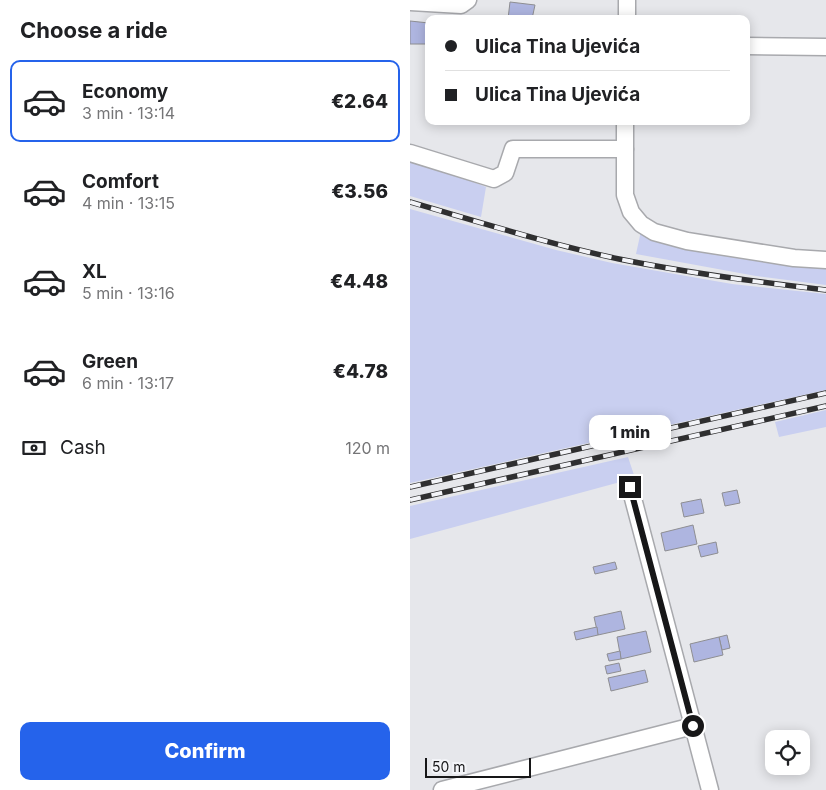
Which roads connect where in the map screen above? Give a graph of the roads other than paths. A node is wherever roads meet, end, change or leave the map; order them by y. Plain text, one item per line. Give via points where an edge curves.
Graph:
1 (468, 0) edge
2 (627, 0) edge
3 (410, 2) edge
4 (627, 15) edge
5 (750, 46) edge
6 (826, 47) edge
7 (626, 125) edge
8 (625, 149) junction
9 (410, 153) edge
10 (826, 260) edge
11 (630, 487) dead end
12 (693, 726) junction
13 (442, 790) edge
14 (710, 790) edge

1 - 3 street via 462,5
2 - 4 street
5 - 6 street
7 - 8 street
8 - 9 street via 513,149 505,173 494,179
8 - 10 street via 625,195 631,212 654,232 688,241
11 - 12 street
12 - 13 street
12 - 14 street

